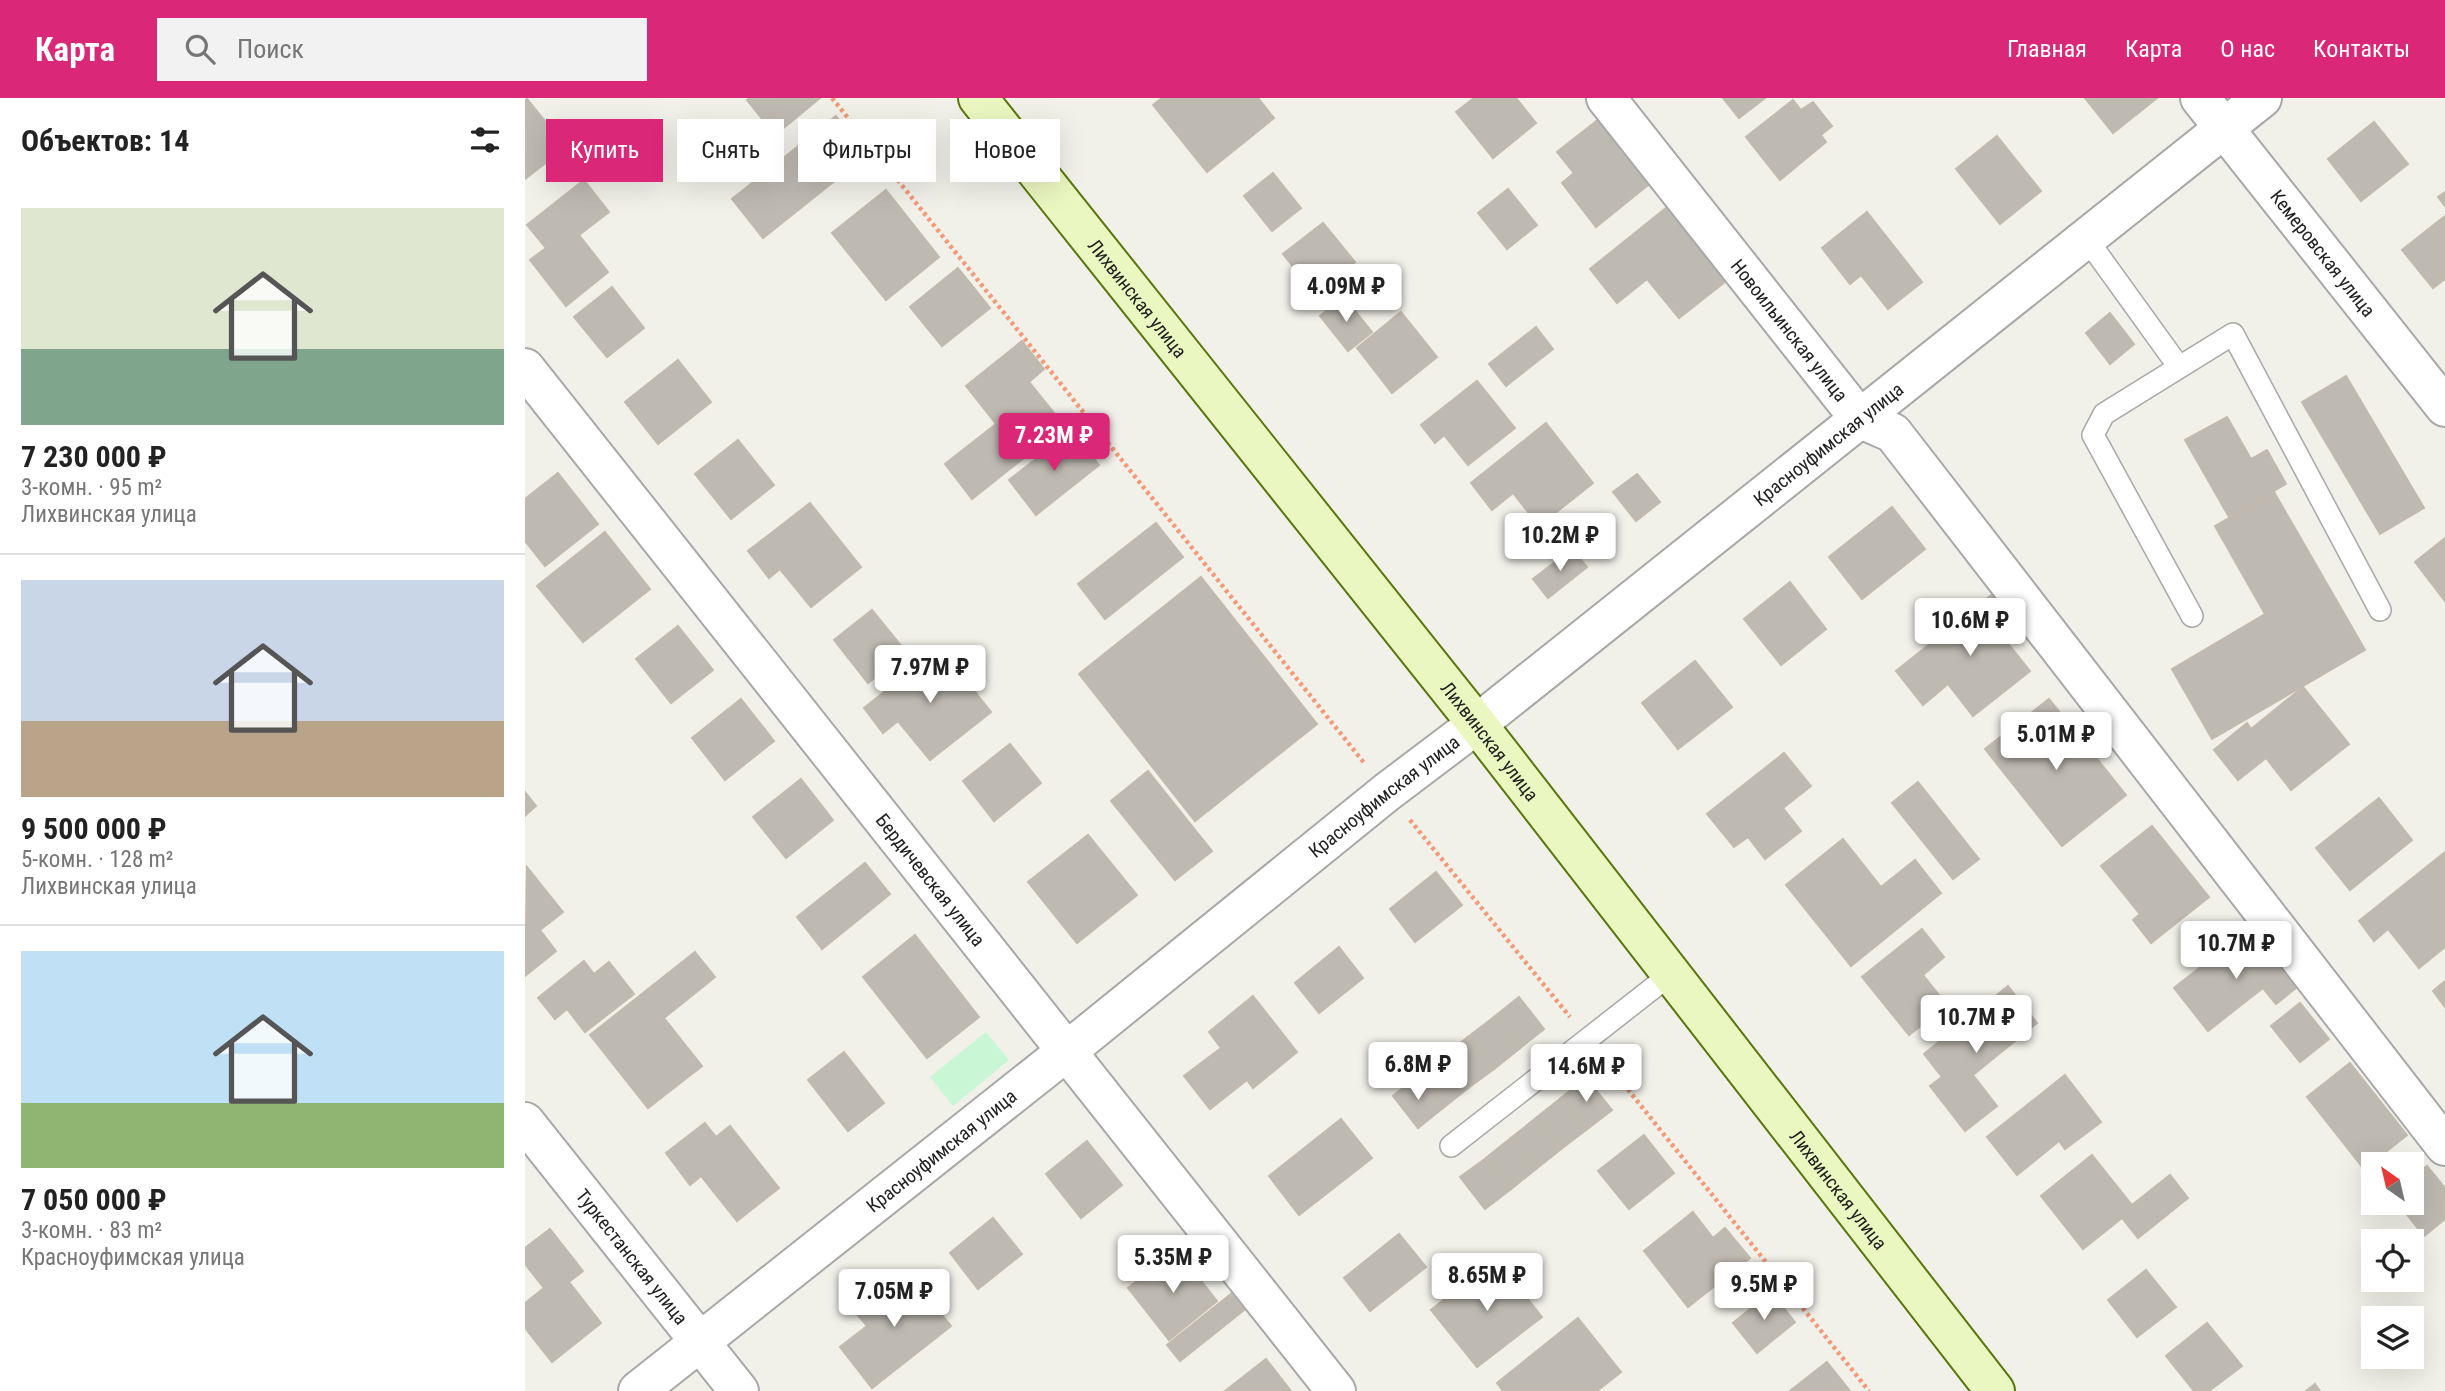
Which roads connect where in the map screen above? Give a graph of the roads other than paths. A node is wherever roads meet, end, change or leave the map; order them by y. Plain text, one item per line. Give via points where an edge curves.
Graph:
1 (978, 98) edge
2 (1606, 98) edge
3 (2200, 98) edge
4 (2262, 98) edge
5 (2224, 128) junction
6 (2086, 238) junction
7 (2179, 367) junction
8 (525, 368) edge
9 (2445, 407) edge
10 (1860, 418) junction
11 (2380, 610) dead end
12 (2192, 616) dead end
13 (1477, 724) junction
14 (1671, 974) junction
15 (1067, 1051) junction
16 (525, 1122) edge
17 (1451, 1146) dead end
18 (2445, 1146) edge
19 (700, 1341) junction
20 (638, 1391) edge
21 (739, 1391) edge
22 (1336, 1391) edge
23 (1995, 1391) edge

1 - 13 main road, Лихвинская улица
2 - 10 street, Новоильинская улица
3 - 5 street, Кемеровская улица
4 - 5 street, Красноуфимская улица
5 - 6 street, Красноуфимская улица
5 - 9 street, Кемеровская улица
6 - 7 lane
6 - 10 street, Красноуфимская улица
7 - 11 lane via 2233,334
7 - 12 lane via 2104,414 2093,435
8 - 15 street, Бердичевская улица
10 - 13 street, Красноуфимская улица
10 - 18 street, Новоильинская улица via 1893,433
13 - 14 main road, Лихвинская улица
13 - 15 street, Красноуфимская улица
14 - 17 lane
14 - 23 main road, Лихвинская улица
15 - 19 street, Красноуфимская улица
15 - 22 street, Бердичевская улица
16 - 19 street, Туркестанская улица
19 - 20 street, Красноуфимская улица
19 - 21 street, Туркестанская улица

